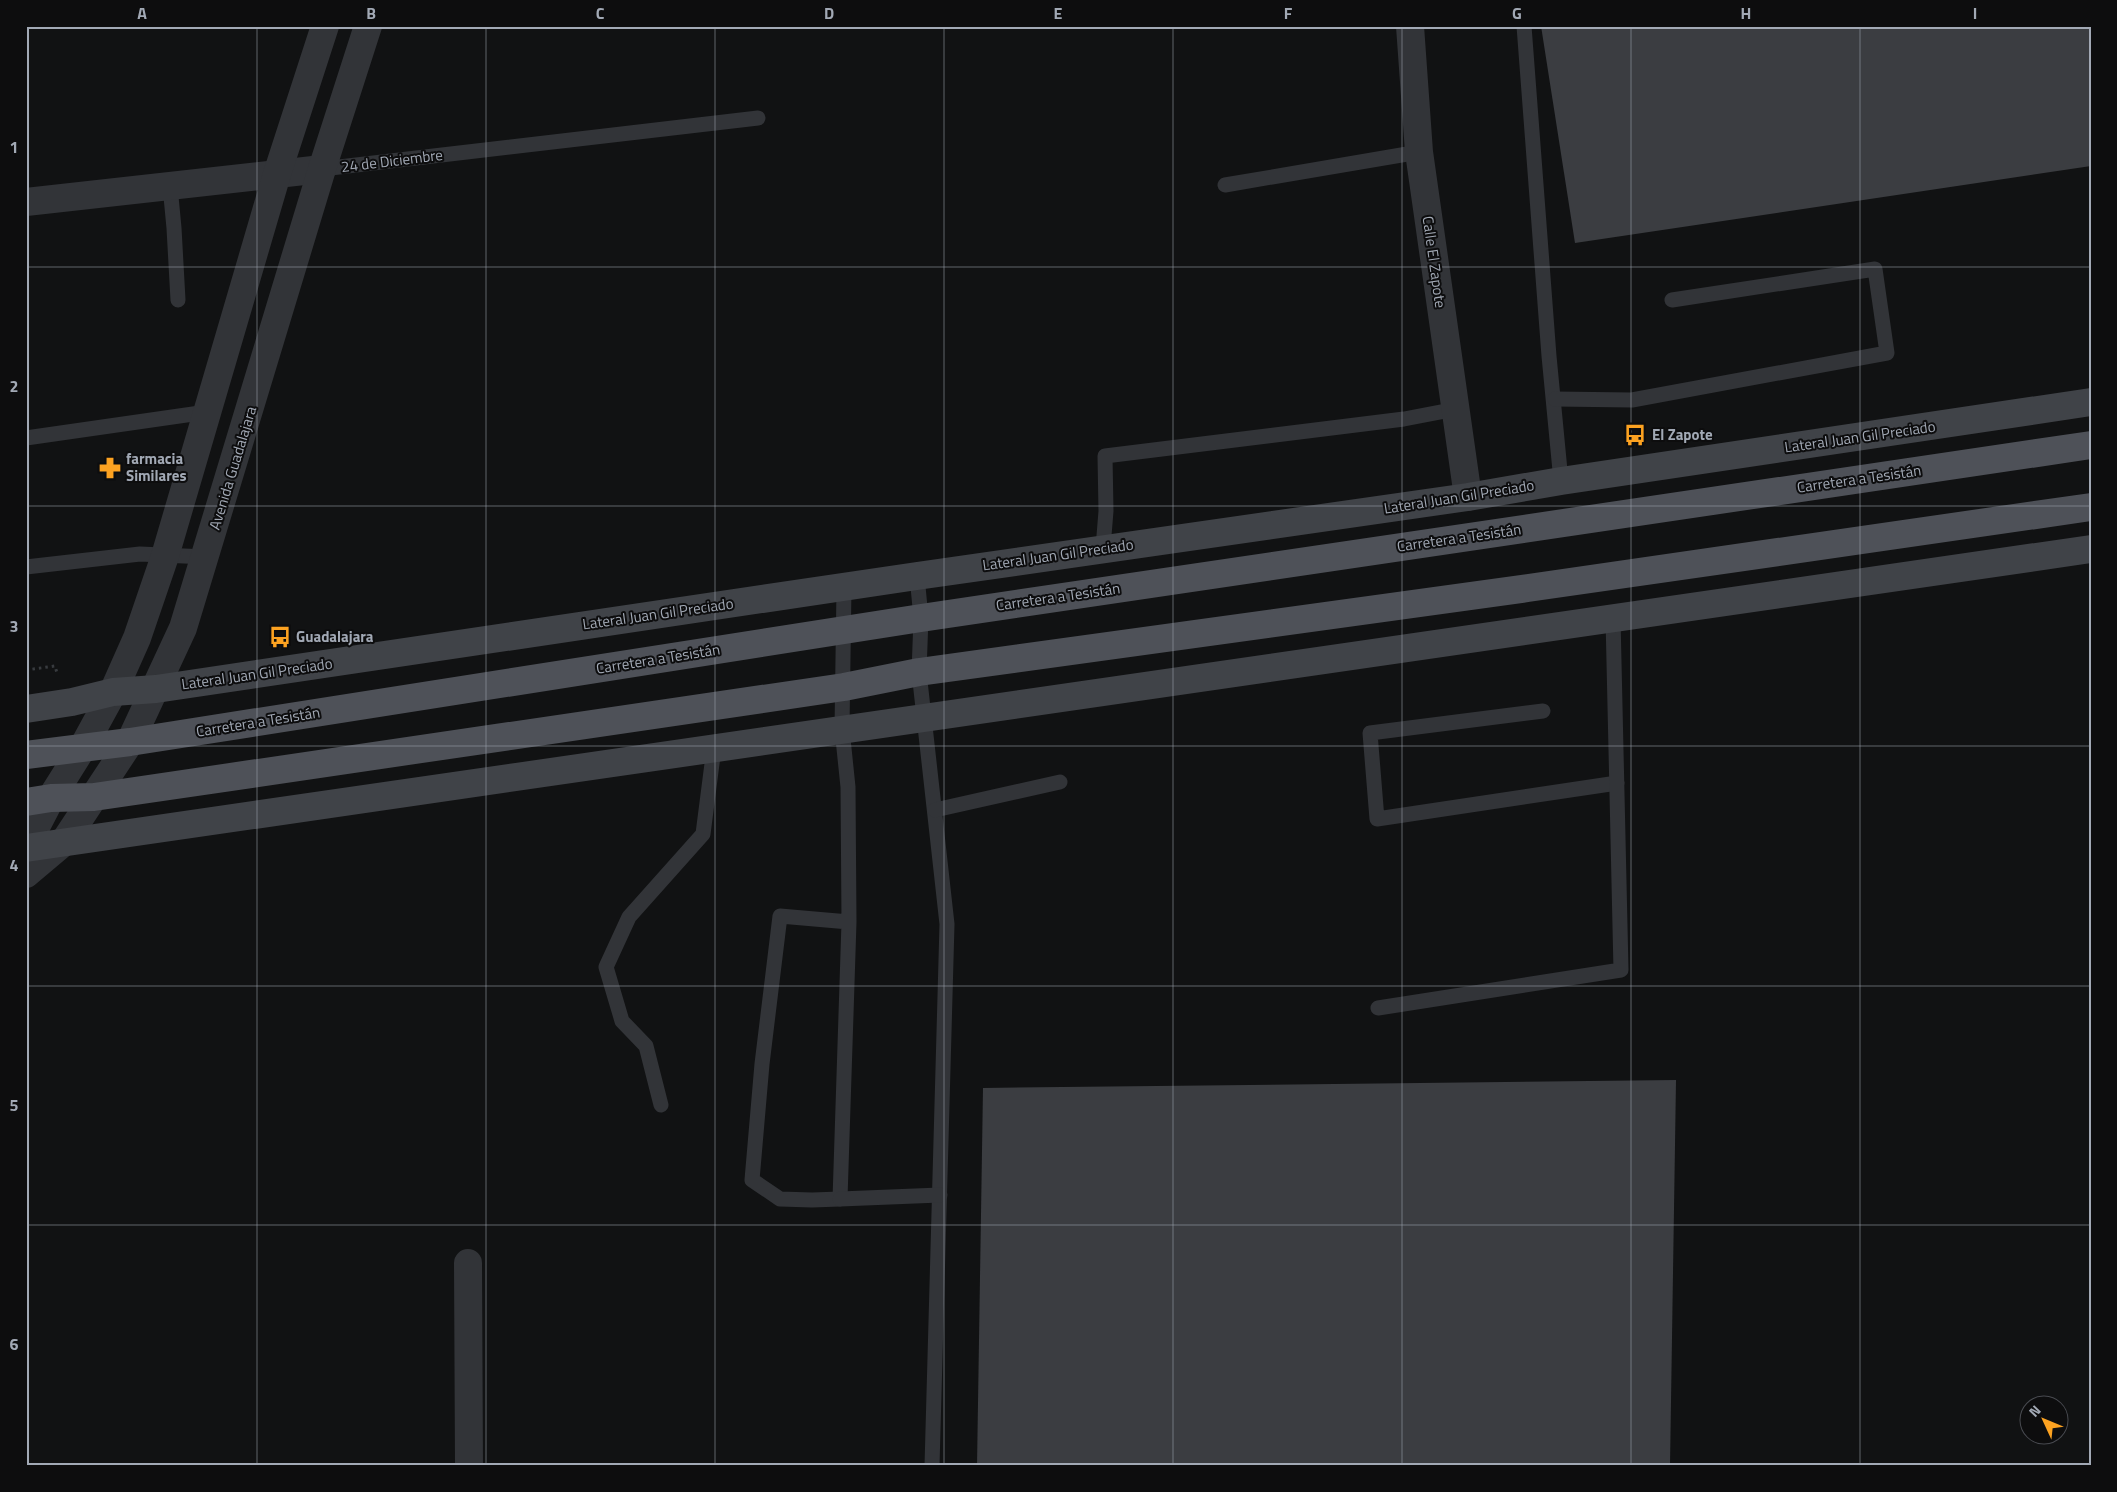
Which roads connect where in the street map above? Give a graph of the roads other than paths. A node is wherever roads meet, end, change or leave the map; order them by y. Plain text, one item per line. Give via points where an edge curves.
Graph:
1 (325, 26) edge
2 (368, 26) edge
3 (1410, 26) edge
4 (1524, 26) edge
5 (758, 118) dead end
6 (1419, 152) junction
7 (322, 169) junction
8 (277, 174) junction
9 (1225, 185) dead end
10 (170, 186) junction
11 (26, 202) edge
12 (178, 300) dead end
13 (1672, 300) dead end
14 (1555, 400) junction
15 (2091, 402) edge
16 (1456, 409) junction
17 (207, 412) junction
18 (26, 438) edge
19 (2091, 445) edge
20 (1561, 480) junction
21 (1468, 497) junction
22 (2091, 507) edge
23 (1103, 548) junction
24 (2091, 549) edge
25 (165, 556) junction
26 (206, 557) junction
27 (26, 567) edge
28 (917, 576) junction
29 (844, 587) junction
30 (921, 618) junction
31 (1613, 618) junction
32 (844, 630) junction
33 (920, 672) junction
34 (844, 687) junction
35 (156, 689) junction
36 (113, 692) junction
37 (26, 710) edge
38 (1543, 711) dead end
39 (925, 717) junction
40 (842, 729) junction
41 (130, 742) junction
42 (83, 747) junction
43 (714, 748) junction
44 (26, 755) edge
45 (1060, 782) dead end
46 (1617, 783) junction
47 (94, 797) junction
48 (39, 800) edge
49 (935, 810) junction
50 (64, 842) junction
51 (26, 847) edge
52 (26, 874) edge
53 (849, 922) junction
54 (1378, 1008) dead end
55 (661, 1105) dead end
56 (940, 1195) junction
57 (840, 1199) junction
58 (468, 1263) dead end
59 (469, 1466) edge
60 (932, 1466) edge

1 - 8 street
2 - 7 street, Avenida Guadalajara
3 - 6 street, Calle El Zapote
4 - 14 lane
5 - 7 lane, 24 de Diciembre
6 - 9 lane
6 - 16 street, Calle El Zapote
7 - 8 street, 24 de Diciembre
7 - 26 street, Avenida Guadalajara
8 - 10 street, 24 de Diciembre
8 - 17 street
10 - 11 street, 24 de Diciembre
10 - 12 lane
13 - 14 lane via 1875,269 1887,353 1632,400
14 - 20 lane
15 - 20 main road, Lateral Juan Gil Preciado
16 - 21 street, Calle El Zapote
16 - 23 lane via 1404,419 1105,456
17 - 18 lane
17 - 25 street
19 - 30 main road, Carretera a Tesistán
20 - 21 main road, Lateral Juan Gil Preciado
21 - 23 main road, Lateral Juan Gil Preciado
22 - 33 main road
23 - 28 main road, Lateral Juan Gil Preciado
24 - 31 main road
25 - 26 lane
25 - 27 lane via 140,554
25 - 36 street via 137,638
26 - 35 street, Avenida Guadalajara via 183,628
28 - 29 main road, Lateral Juan Gil Preciado
28 - 30 lane
29 - 32 lane
29 - 35 main road, Lateral Juan Gil Preciado
30 - 32 main road, Carretera a Tesistán
30 - 33 lane
31 - 39 main road
31 - 46 lane
32 - 34 lane
32 - 41 main road, Carretera a Tesistán
33 - 34 main road
33 - 39 lane
34 - 40 lane
34 - 47 main road
35 - 36 main road, Lateral Juan Gil Preciado
35 - 41 street, Avenida Guadalajara
36 - 37 main road, Lateral Juan Gil Preciado
36 - 42 street
38 - 46 lane via 1370,734 1377,819
39 - 40 main road
39 - 49 lane
40 - 43 main road
40 - 53 lane via 848,787
41 - 42 main road, Carretera a Tesistán
41 - 47 street, Avenida Guadalajara
42 - 44 main road, Carretera a Tesistán
42 - 48 street
43 - 50 main road
43 - 55 lane via 703,834 629,917 606,967 622,1021 646,1046
45 - 49 lane
46 - 54 lane via 1621,970
47 - 48 main road
47 - 50 street, Avenida Guadalajara
48 - 51 street
49 - 56 lane via 947,924
50 - 51 main road
50 - 52 street, Avenida Guadalajara
53 - 57 lane
53 - 57 lane via 780,916 752,1180 780,1199
56 - 57 lane
56 - 60 lane
58 - 59 street

